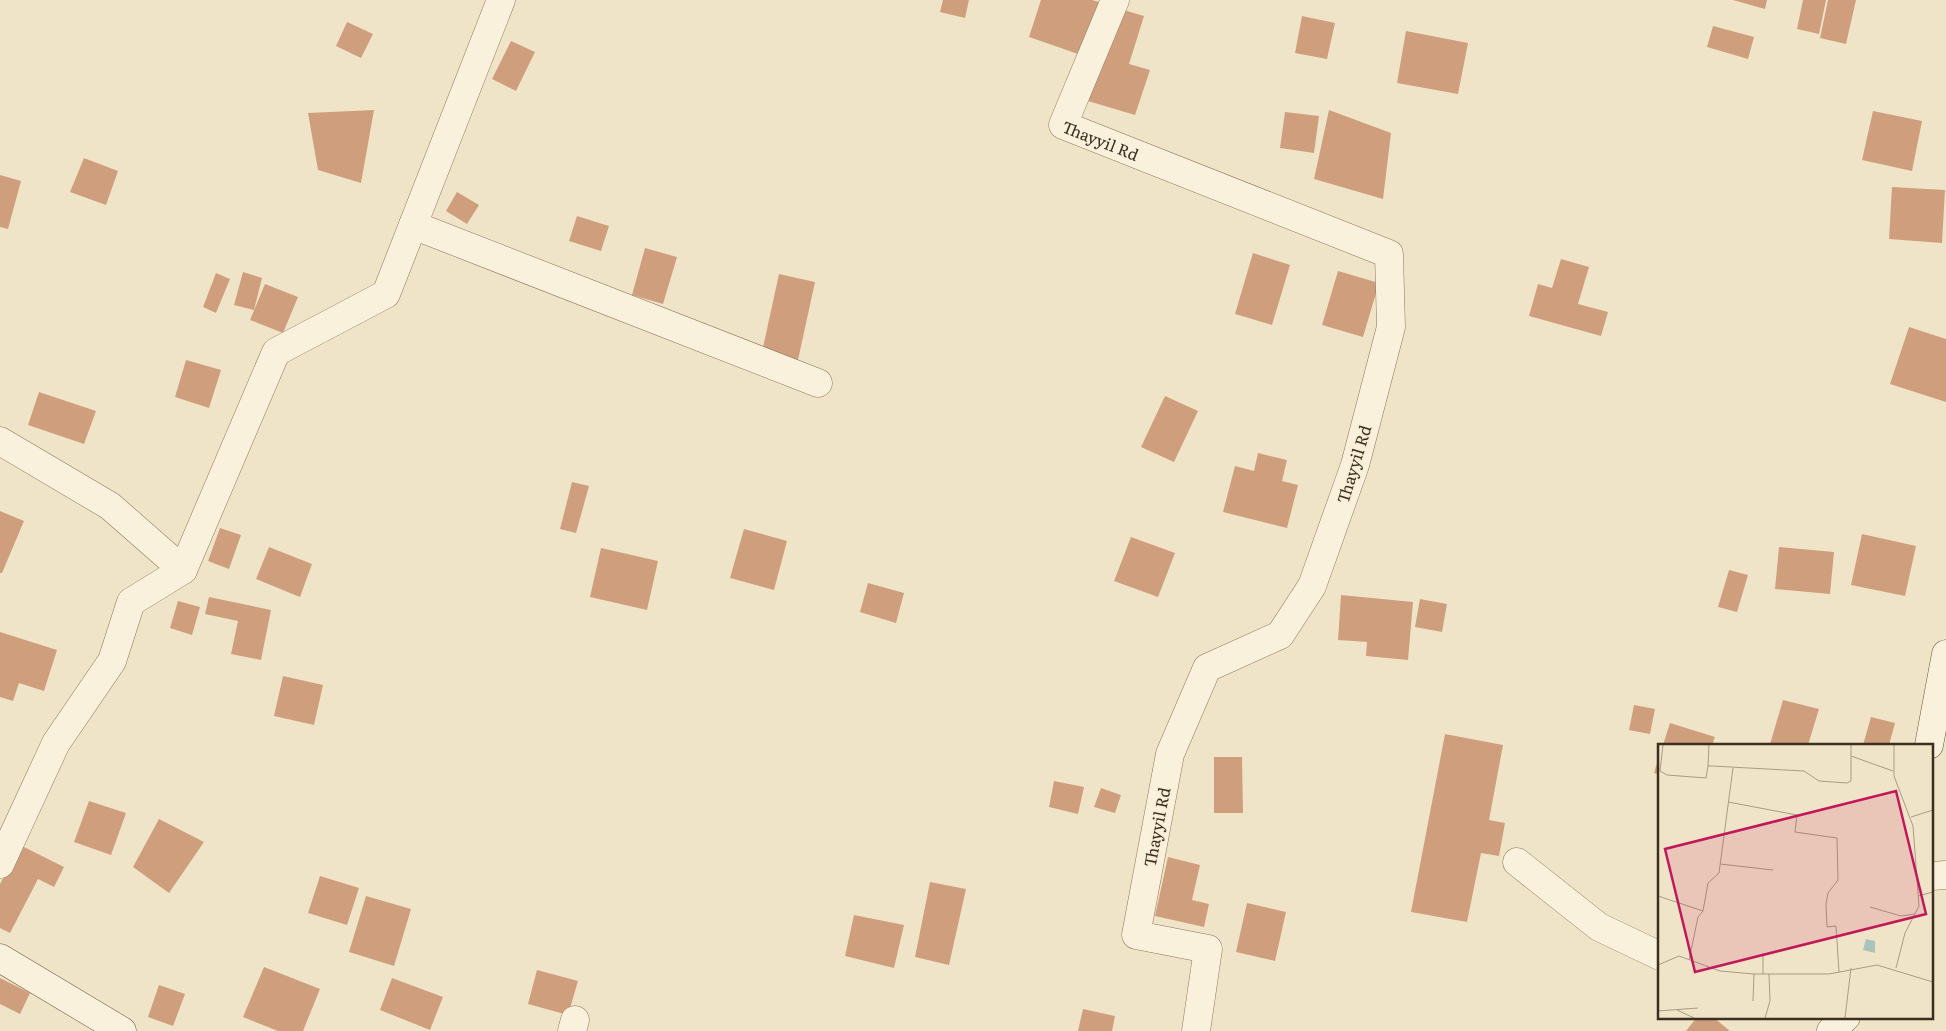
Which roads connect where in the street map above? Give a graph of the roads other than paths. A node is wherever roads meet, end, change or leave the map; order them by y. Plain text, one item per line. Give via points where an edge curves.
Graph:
1 (501, 0) edge
2 (1115, 0) edge
3 (413, 225) junction
4 (818, 383) dead end
5 (0, 441) edge
6 (183, 570) junction
7 (1946, 654) edge
8 (1929, 744) edge
9 (1517, 862) dead end
10 (0, 864) edge
11 (1658, 955) edge
12 (0, 958) edge
13 (1845, 1018) edge
14 (122, 1031) edge
15 (1196, 1031) edge
16 (1831, 1031) edge

1 - 3 street
2 - 15 street, Thayyil Rd via 1063,125 1389,254 1391,327 1355,465 1312,586 1280,635 1207,668 1170,754 1136,935 1208,948
3 - 4 street
3 - 6 street via 386,294 276,352
5 - 6 street via 110,506
6 - 10 street via 131,602 112,661 56,743
7 - 8 street
9 - 11 street via 1599,926
12 - 14 street
13 - 16 street

